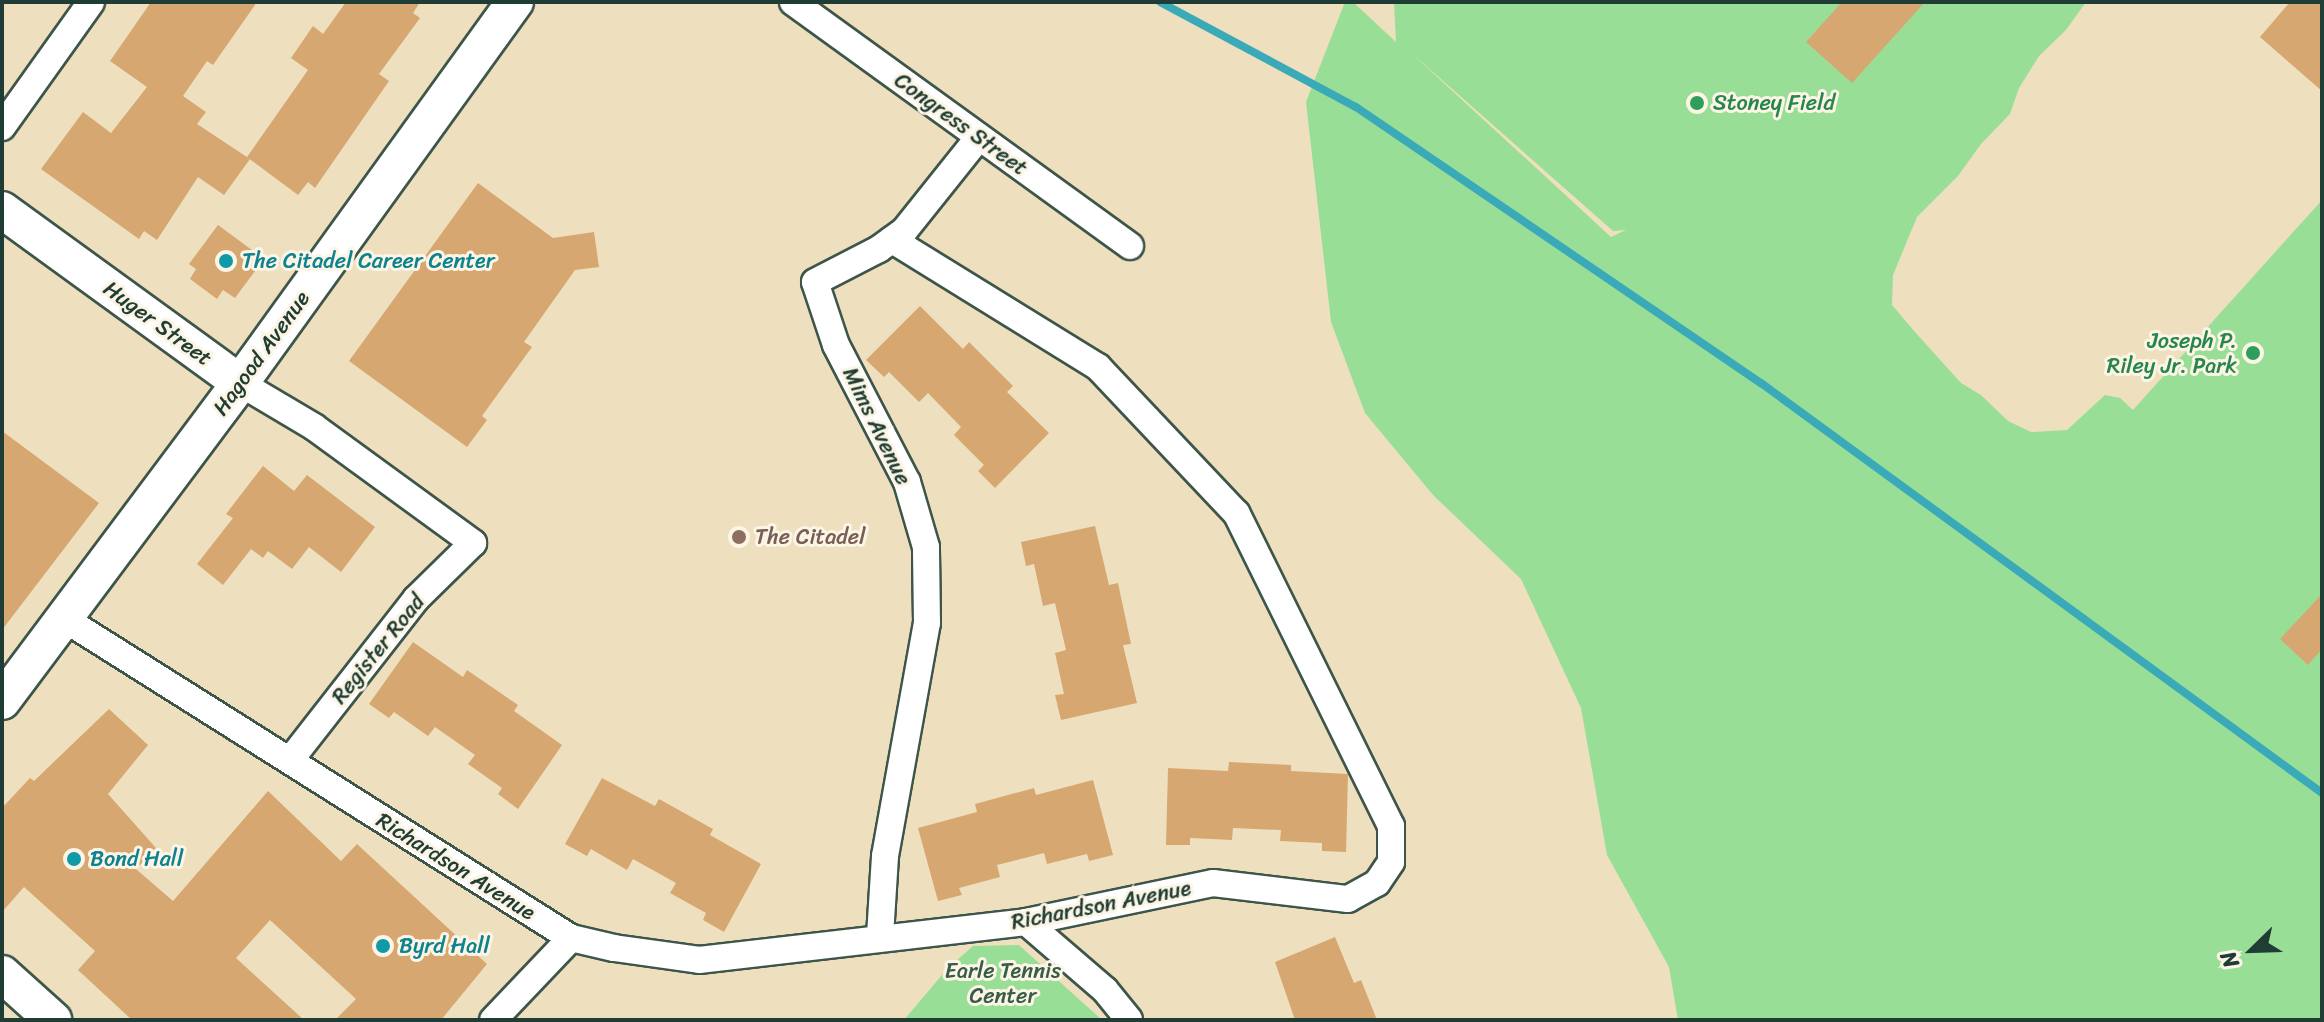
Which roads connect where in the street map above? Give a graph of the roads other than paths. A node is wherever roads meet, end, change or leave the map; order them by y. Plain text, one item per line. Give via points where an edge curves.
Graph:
1 (91, 2) edge
2 (515, 2) edge
3 (793, 2) edge
4 (2, 127) edge
5 (979, 137) junction
6 (2, 210) edge
7 (892, 240) junction
8 (1130, 246) dead end
9 (240, 383) junction
10 (473, 543) joint
11 (63, 618) junction
12 (2, 701) edge
13 (290, 760) junction
14 (1026, 922) junction
15 (880, 936) junction
16 (571, 938) junction
17 (2, 974) edge
18 (53, 1020) edge
19 (493, 1020) edge
20 (1129, 1020) edge

1 - 4 street
2 - 9 street, Hagood Avenue
3 - 5 street, Congress Street
5 - 7 street, Mims Avenue via 922,211
5 - 8 street, Congress Street
6 - 9 street, Huger Street
7 - 14 street, Richardson Avenue via 1098,367 1236,513 1391,826 1391,862 1377,883 1348,899 1213,883
7 - 15 street, Mims Avenue via 815,282 836,345 907,482 926,547 927,623 884,876
9 - 10 street, Huger Street via 314,427
9 - 11 street, Hagood Avenue
10 - 13 street, Register Road via 416,599
11 - 12 street, Hagood Avenue
11 - 13 street, Richardson Avenue
13 - 16 street, Richardson Avenue
14 - 15 street, Richardson Avenue
14 - 20 street via 1105,990
15 - 16 street, Richardson Avenue via 699,960
16 - 19 street
17 - 18 street

